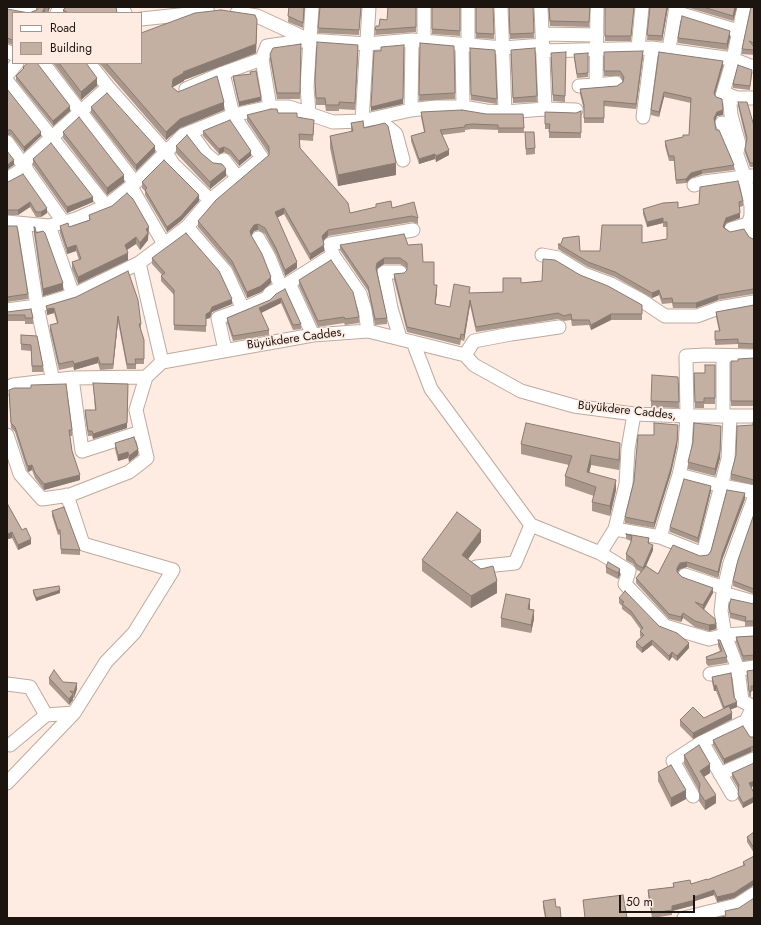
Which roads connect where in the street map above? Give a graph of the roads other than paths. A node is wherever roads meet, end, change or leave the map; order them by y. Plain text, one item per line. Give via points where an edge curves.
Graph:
1 (7, 7) edge
2 (312, 7) edge
3 (369, 7) edge
4 (424, 7) edge
5 (468, 7) edge
6 (502, 7) edge
7 (540, 7) edge
8 (597, 7) edge
9 (642, 7) edge
10 (744, 7) edge
11 (676, 9) edge
12 (30, 10) edge
13 (142, 19) edge
14 (738, 31) junction
15 (597, 34) junction
16 (309, 40) junction
17 (418, 41) junction
18 (367, 44) junction
19 (465, 44) junction
20 (543, 44) junction
21 (503, 48) junction
22 (638, 48) junction
23 (652, 48) junction
24 (669, 49) junction
25 (596, 50) junction
26 (7, 51) edge
27 (262, 59) junction
28 (733, 59) junction
29 (12, 62) edge
30 (44, 64) edge
31 (90, 64) edge
32 (753, 69) edge
33 (223, 73) junction
34 (7, 81) edge
35 (616, 83) dead end
36 (596, 85) junction
37 (579, 86) dead end
38 (108, 87) junction
39 (179, 92) edge
40 (729, 95) junction
41 (754, 98) edge
42 (270, 107) junction
43 (463, 107) junction
44 (545, 109) junction
45 (411, 110) junction
46 (576, 110) dead end
47 (82, 112) junction
48 (505, 112) junction
49 (309, 113) junction
50 (233, 115) junction
51 (643, 117) dead end
52 (377, 118) junction
53 (362, 121) junction
54 (722, 123) dead end
55 (190, 132) junction
56 (53, 138) junction
57 (7, 142) edge
58 (165, 151) junction
59 (737, 155) junction
60 (403, 160) dead end
61 (24, 165) junction
62 (237, 177) junction
63 (750, 177) edge
64 (7, 180) edge
65 (133, 185) junction
66 (694, 185) dead end
67 (210, 200) junction
68 (106, 206) junction
69 (7, 210) edge
70 (751, 219) edge
71 (16, 223) edge
72 (64, 223) junction
73 (49, 226) junction
74 (187, 227) junction
75 (731, 229) dead end
76 (413, 230) dead end
77 (754, 236) edge
78 (258, 238) dead end
79 (164, 244) junction
80 (334, 255) junction
81 (542, 255) dead end
82 (139, 263) junction
83 (400, 272) edge
84 (285, 285) junction
85 (73, 295) junction
86 (754, 302) edge
87 (37, 306) junction
88 (243, 309) junction
89 (7, 310) edge
90 (559, 327) dead end
91 (368, 331) junction
92 (313, 335) junction
93 (400, 338) junction
94 (413, 342) junction
95 (225, 350) junction
96 (464, 355) junction
97 (754, 356) edge
98 (723, 357) junction
99 (162, 362) junction
100 (146, 377) junction
101 (72, 378) junction
102 (53, 381) junction
103 (7, 388) edge
104 (634, 414) junction
105 (687, 416) junction
106 (726, 416) junction
107 (754, 416) edge
108 (141, 432) junction
109 (7, 435) edge
110 (678, 475) junction
111 (722, 486) junction
112 (754, 492) edge
113 (67, 495) junction
114 (754, 498) edge
115 (531, 525) junction
116 (615, 529) junction
117 (660, 538) junction
118 (600, 553) junction
119 (476, 567) edge
120 (685, 575) dead end
121 (724, 591) junction
122 (754, 602) edge
123 (754, 633) edge
124 (725, 634) junction
125 (754, 667) edge
126 (738, 669) junction
127 (710, 674) dead end
128 (7, 684) edge
129 (750, 705) edge
130 (74, 713) junction
131 (46, 715) junction
132 (746, 721) junction
133 (754, 735) edge
134 (702, 742) junction
135 (10, 745) dead end
136 (754, 759) edge
137 (720, 774) junction
138 (7, 783) edge
139 (732, 794) dead end
140 (693, 796) dead end
141 (754, 894) edge
142 (684, 918) edge

1 - 12 street
2 - 16 street
3 - 18 street
4 - 17 street
5 - 19 street
6 - 21 street
7 - 20 street
8 - 15 street
9 - 22 street
10 - 14 street
11 - 14 street
11 - 24 street
13 - 16 street via 221,10 257,16
14 - 28 street
15 - 20 street
15 - 25 street
16 - 18 street
16 - 27 street via 267,46
16 - 49 street
17 - 18 street
17 - 19 street
17 - 45 street
18 - 53 street
19 - 21 street
19 - 43 street
20 - 21 street
20 - 25 street
20 - 44 street
21 - 48 street
22 - 23 street
22 - 25 street
23 - 24 street
23 - 51 street
24 - 28 street
25 - 36 street
26 - 29 street
27 - 33 street
27 - 42 street
28 - 32 street
28 - 40 street via 722,96
30 - 47 street
31 - 38 street
33 - 39 street
33 - 50 street
34 - 56 street
35 - 36 street
36 - 37 street
38 - 47 street
38 - 58 street
40 - 41 street via 737,98
40 - 59 street via 739,144
42 - 49 street via 289,107
42 - 50 street
43 - 45 street
43 - 48 street
44 - 46 street
44 - 48 street
45 - 52 street
47 - 56 street
47 - 65 street
49 - 53 street via 333,122
50 - 55 street
50 - 62 street via 262,158
52 - 53 street
52 - 60 street via 396,134
54 - 59 street
55 - 58 street
55 - 62 street via 206,154 218,164 224,160
56 - 61 street via 37,150
56 - 68 street
57 - 61 street
58 - 65 street
58 - 67 street via 176,168
59 - 63 street
61 - 64 street
61 - 72 street
62 - 67 street
63 - 66 street
63 - 70 street
65 - 68 street
65 - 79 street
67 - 74 street
68 - 72 street
69 - 71 street
70 - 75 street
70 - 77 street
71 - 73 street
71 - 87 street
72 - 73 street
73 - 85 street
74 - 79 street
74 - 88 street via 226,272
76 - 80 street via 330,244
78 - 84 street
79 - 82 street
80 - 84 street
80 - 91 street via 360,294
81 - 86 street via 558,258 584,274 641,300 665,316 697,316 719,308
82 - 85 street
82 - 99 street
83 - 93 street via 384,272
84 - 88 street via 270,293 267,298
84 - 92 street
85 - 87 street
87 - 89 street
87 - 102 street
88 - 95 street via 218,318
90 - 96 street via 474,341
91 - 92 street, Büyükdere Caddes,
91 - 93 street, Büyükdere Caddes,
92 - 95 street, Büyükdere Caddes,
93 - 94 street, Büyükdere Caddes,
94 - 96 street, Büyükdere Caddes,
94 - 115 street via 432,389
95 - 99 street, Büyükdere Caddes,
96 - 104 street, Büyükdere Caddes, via 474,365 521,391 574,406
97 - 98 street
98 - 105 street via 686,356
98 - 106 street
99 - 100 street
100 - 101 street
100 - 108 street via 136,410
101 - 102 street
101 - 108 street via 82,451
102 - 103 street via 13,385
104 - 105 street, Büyükdere Caddes,
104 - 116 street via 626,484
105 - 106 street, Büyükdere Caddes,
105 - 110 street via 685,447
106 - 107 street, Büyükdere Caddes,
106 - 111 street via 728,459
108 - 113 street via 147,458 129,472
109 - 113 street via 20,474 42,499
110 - 111 street
110 - 117 street
111 - 112 street
111 - 117 street via 703,554
113 - 130 street via 83,544 173,570 134,633 106,662
114 - 121 street via 730,563
115 - 118 street
115 - 119 street via 515,563
116 - 117 street
116 - 118 street
118 - 124 street via 629,571 625,584 664,626 709,639
120 - 121 street
121 - 122 street
121 - 124 street via 721,611
123 - 124 street
124 - 126 street
125 - 126 street
126 - 127 street
126 - 129 street
128 - 131 street via 30,687
129 - 132 street
130 - 131 street
130 - 138 street
131 - 135 street
132 - 133 street
132 - 134 street
134 - 137 street
134 - 140 street via 673,761
136 - 137 street
137 - 139 street
141 - 142 street via 736,905

